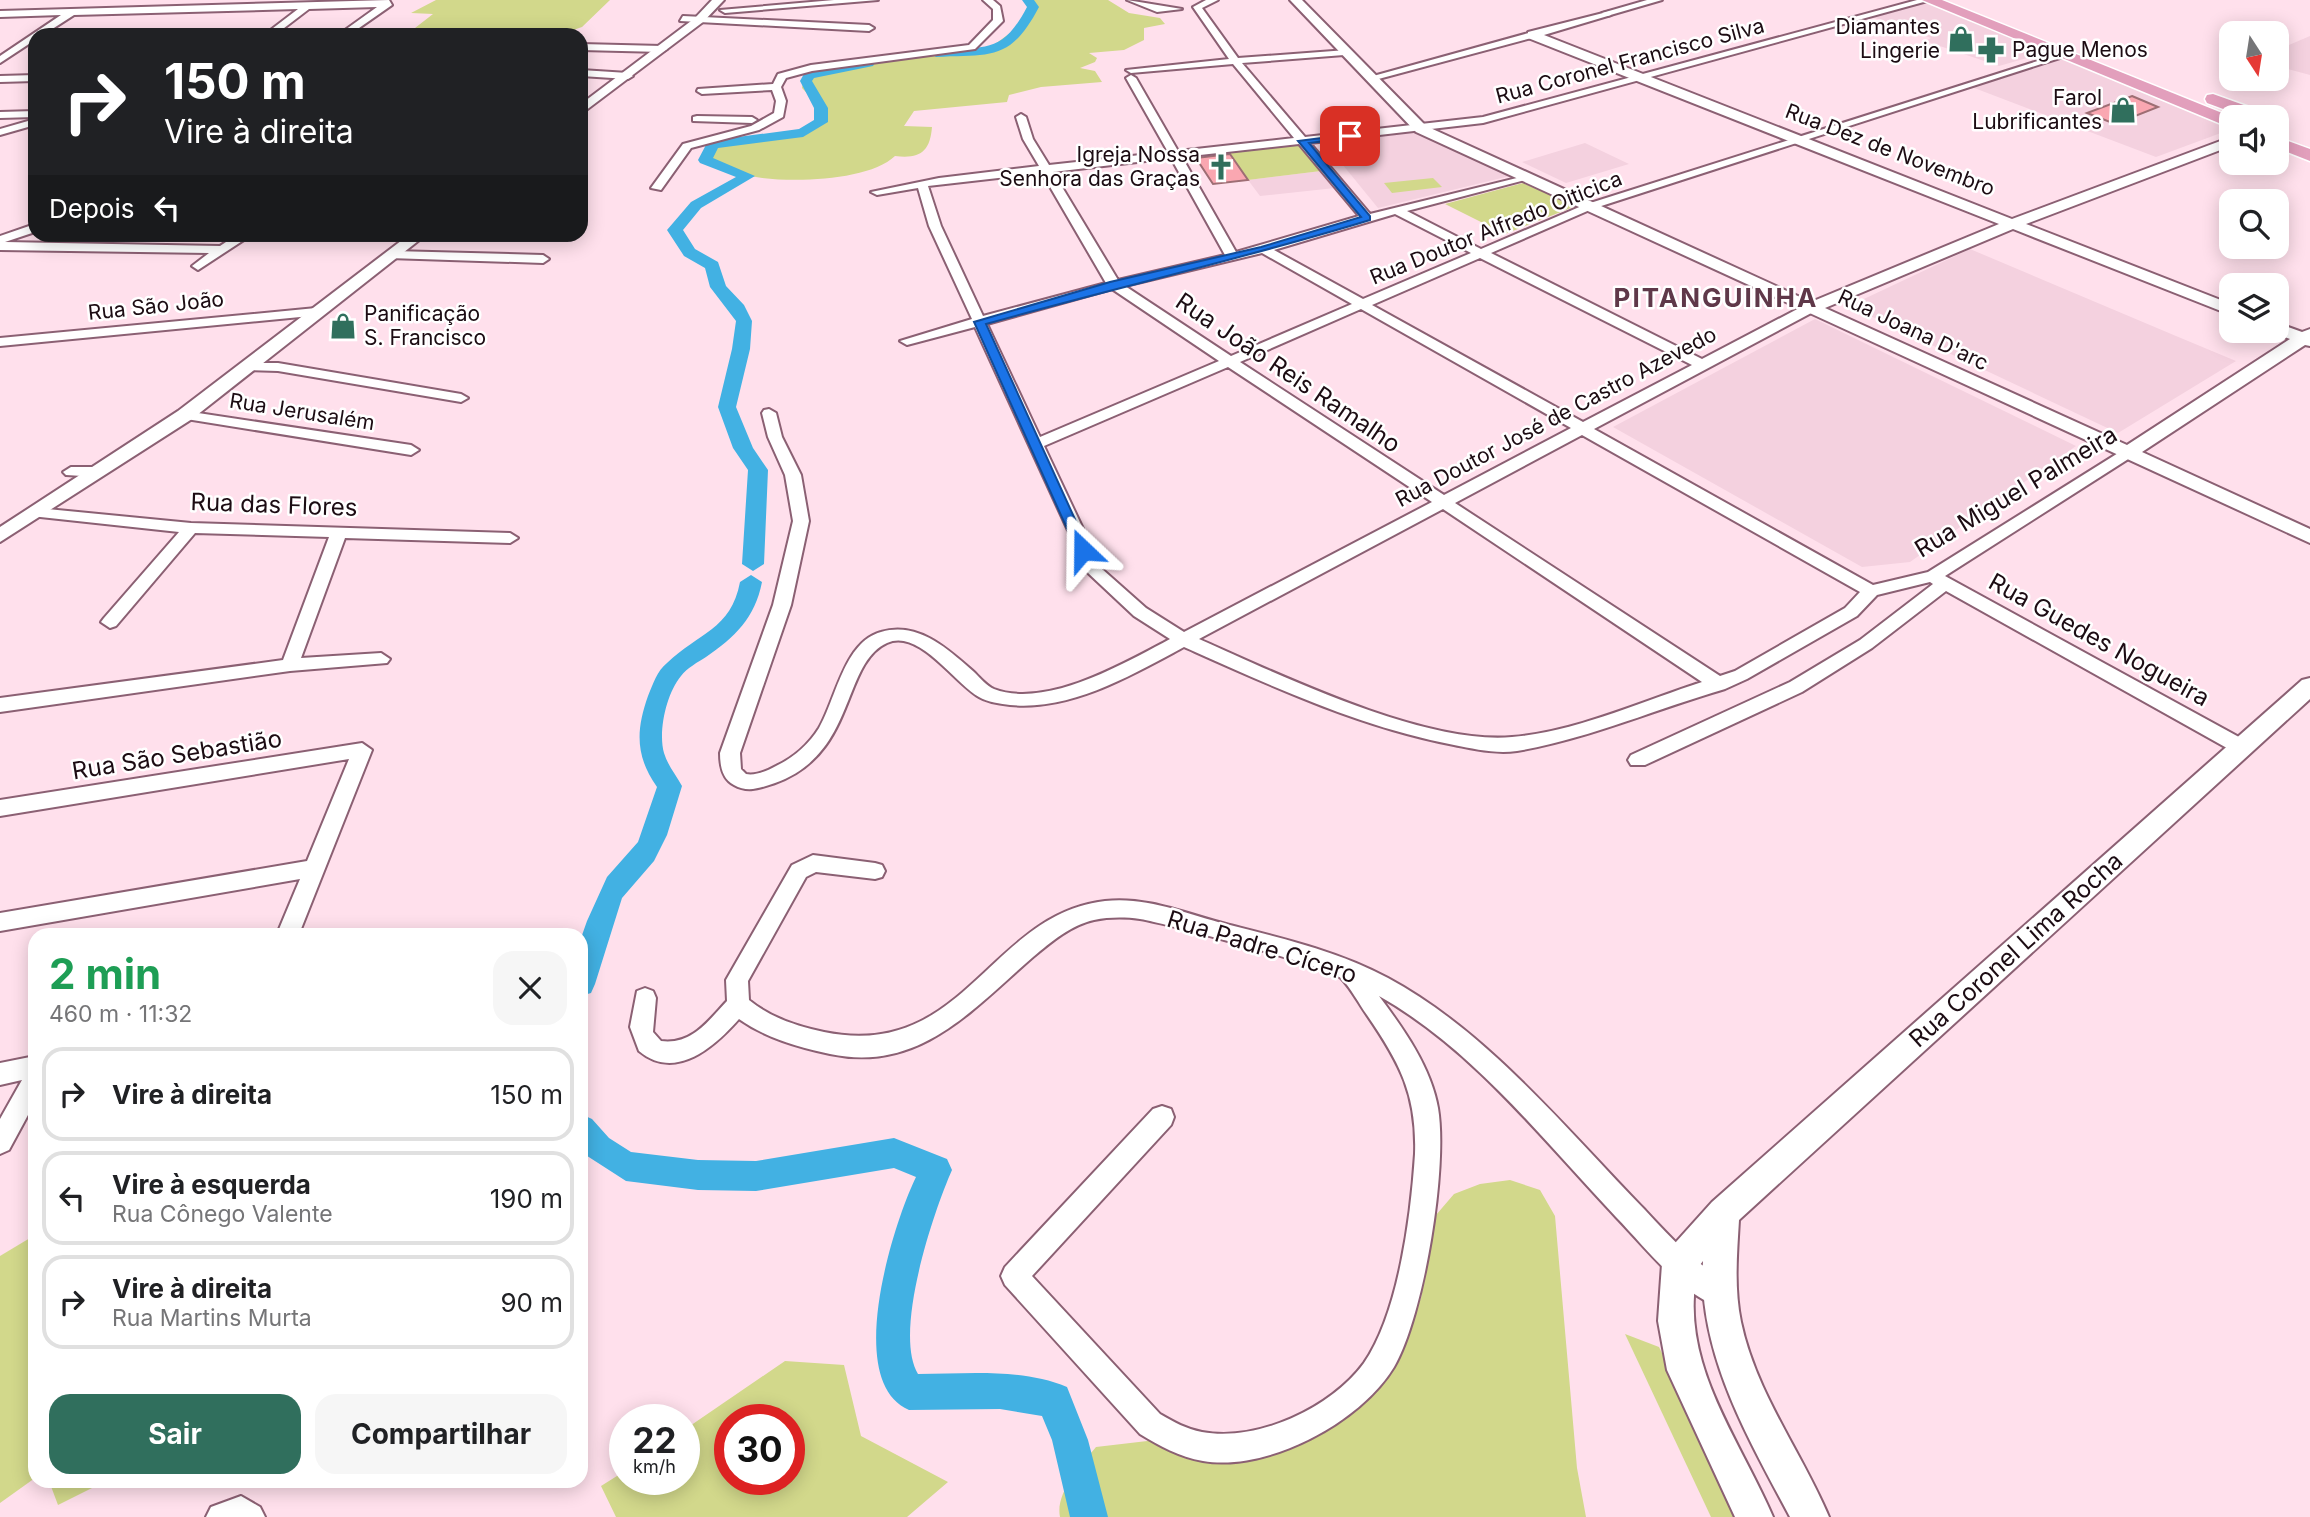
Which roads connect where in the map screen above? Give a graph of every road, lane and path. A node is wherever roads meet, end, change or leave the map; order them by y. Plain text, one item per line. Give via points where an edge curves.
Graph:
1 (92, 0) edge
2 (718, 0) edge
3 (874, 0) edge
4 (987, 0) edge
5 (1131, 0) edge
6 (1214, 0) edge
7 (1296, 0) edge
8 (1658, 0) edge
9 (1928, 0) edge
10 (1964, 0) edge
11 (390, 2) edge
12 (830, 2) edge
13 (1590, 5) dead end
14 (306, 7) junction
15 (1197, 7) joint
16 (1177, 9) dead end
17 (71, 13) junction
18 (1607, 13) junction
19 (0, 14) edge
20 (704, 15) junction
21 (684, 19) dead end
22 (48, 28) edge
23 (279, 28) edge
24 (353, 28) edge
25 (869, 28) dead end
26 (1532, 35) junction
27 (28, 42) edge
28 (0, 45) edge
29 (23, 45) junction
30 (28, 45) edge
31 (588, 47) edge
32 (662, 49) junction
33 (1345, 52) junction
34 (2063, 54) junction
35 (0, 60) edge
36 (1236, 62) junction
37 (588, 73) edge
38 (628, 76) junction
39 (28, 78) edge
40 (1371, 78) junction
41 (1644, 78) junction
42 (0, 79) edge
43 (776, 87) junction
44 (702, 91) dead end
45 (588, 104) edge
46 (2230, 105) edge
47 (0, 114) edge
48 (28, 114) edge
49 (1837, 116) dead end
50 (1021, 117) dead end
51 (2219, 118) edge
52 (697, 119) dead end
53 (774, 120) junction
54 (1852, 121) junction
55 (1817, 122) dead end
56 (28, 124) edge
57 (1832, 128) junction
58 (1422, 129) junction
59 (2289, 129) edge
60 (0, 132) edge
61 (2310, 138) edge
62 (1798, 139) junction
63 (1303, 141) junction
64 (2219, 146) edge
65 (2289, 147) edge
66 (1177, 155) junction
67 (2310, 156) edge
68 (1048, 169) junction
69 (1525, 177) junction
70 (922, 184) junction
71 (657, 188) dead end
72 (877, 192) dead end
73 (1588, 207) junction
74 (1397, 211) junction
75 (1367, 218) junction
76 (2015, 223) junction
77 (28, 230) edge
78 (0, 240) edge
79 (235, 242) edge
80 (410, 242) edge
81 (0, 246) edge
82 (1264, 249) junction
83 (223, 250) junction
84 (1480, 253) junction
85 (393, 255) junction
86 (1233, 257) junction
87 (543, 259) dead end
88 (198, 266) dead end
89 (1114, 285) junction
90 (1361, 304) junction
91 (2219, 305) edge
92 (1810, 308) junction
93 (316, 312) junction
94 (979, 322) junction
95 (2289, 332) edge
96 (2308, 338) edge
97 (907, 341) dead end
98 (0, 342) edge
99 (1230, 360) junction
100 (1701, 364) junction
101 (250, 367) junction
102 (461, 398) dead end
103 (769, 413) dead end
104 (185, 415) junction
105 (1578, 429) junction
106 (1035, 445) junction
107 (411, 450) dead end
108 (2127, 453) junction
109 (71, 472) dead end
110 (99, 472) junction
111 (1440, 503) junction
112 (37, 513) junction
113 (191, 528) junction
114 (340, 531) junction
115 (0, 536) edge
116 (2310, 537) edge
117 (510, 538) dead end
118 (1939, 580) junction
119 (1871, 591) junction
120 (110, 622) dead end
121 (1182, 639) junction
122 (381, 659) dead end
123 (290, 665) junction
124 (1719, 684) junction
125 (2310, 686) edge
126 (0, 705) edge
127 (2241, 747) junction
128 (1638, 760) dead end
129 (0, 808) edge
130 (314, 868) junction
131 (874, 871) dead end
132 (0, 922) edge
133 (290, 928) edge
134 (1348, 970) junction
135 (645, 998) dead end
136 (738, 1004) junction
137 (28, 1068) edge
138 (0, 1074) edge
139 (28, 1092) edge
140 (1162, 1117) dead end
141 (0, 1142) edge
142 (1723, 1213) junction
143 (1679, 1264) junction
144 (1720, 1295) junction
145 (1754, 1517) edge
146 (1810, 1517) edge

1 - 17 street
2 - 20 street
3 - 12 street
4 - 43 street via 997,8 998,21 972,47 811,68 782,76
5 - 16 street via 1157,9
6 - 15 street
7 - 33 street
8 - 18 street
9 - 34 highway
9 - 41 street, Rua Coronel Francisco Silva
10 - 46 highway
11 - 14 street
11 - 24 street
12 - 20 street
13 - 18 street
14 - 17 street
14 - 23 street
15 - 36 street
17 - 19 street
17 - 22 street
18 - 26 street
20 - 21 street
20 - 25 street
20 - 32 street
26 - 40 street
26 - 41 street, Rua Dez de Novembro
27 - 29 street
28 - 29 street
29 - 30 street
29 - 35 street
31 - 32 street
32 - 38 street
33 - 36 street
33 - 40 street
34 - 51 highway
34 - 54 street, Rua Doutor Alfredo Oiticica
36 - 63 street
36 - 66 street via 1131,74
37 - 38 street
38 - 45 street
39 - 42 street
40 - 58 street
41 - 58 street, Rua Coronel Francisco Silva via 1483,120
41 - 62 street, Rua Dez de Novembro via 1763,121
43 - 44 street
43 - 53 street via 781,101
47 - 48 street
49 - 54 street
50 - 68 street via 1028,139
52 - 53 street
53 - 71 street via 687,146
54 - 57 street, Rua Doutor Alfredo Oiticica
55 - 57 street
56 - 60 street
57 - 62 street, Rua Doutor Alfredo Oiticica
58 - 63 street, Rua Coronel Francisco Silva
58 - 69 street, Rua Joana D'arc
59 - 61 highway
62 - 73 street, Rua Doutor Alfredo Oiticica
62 - 76 street, Rua Dez de Novembro
63 - 66 street, Rua Coronel Francisco Silva
63 - 75 street
64 - 76 street, Rua Doutor José de Castro Azevedo
65 - 67 highway
66 - 68 street, Rua Coronel Francisco Silva
66 - 86 street
68 - 70 street, Rua Coronel Francisco Silva
68 - 89 street
69 - 73 street, Rua Joana D'arc
69 - 74 street
70 - 72 street, Rua Coronel Francisco Silva
70 - 94 street, Rua Miguel Palmeira via 935,226
73 - 84 street, Rua Doutor Alfredo Oiticica
73 - 92 street, Rua Joana D'arc
74 - 75 street
74 - 84 street
75 - 82 street
76 - 91 street, Rua Dez de Novembro
76 - 92 street, Rua Doutor José de Castro Azevedo
77 - 78 street
79 - 83 street
80 - 85 street
81 - 83 street
82 - 86 street
82 - 90 street
83 - 88 street
84 - 90 street, Rua Doutor Alfredo Oiticica
84 - 100 street
85 - 87 street
85 - 93 street
86 - 89 street
89 - 94 street
89 - 99 street, Rua João Reis Ramalho
90 - 99 street, Rua Doutor Alfredo Oiticica
90 - 105 street
92 - 100 street, Rua Doutor José de Castro Azevedo
92 - 108 street, Rua Joana D'arc
93 - 98 street, Rua São João
93 - 101 street
94 - 97 street
94 - 106 street, Rua Miguel Palmeira
95 - 96 street
96 - 108 street, Rua Miguel Palmeira
99 - 106 street, Rua Doutor Alfredo Oiticica
99 - 111 street, Rua João Reis Ramalho
100 - 105 street, Rua Doutor José de Castro Azevedo
101 - 102 street via 278,367
101 - 104 street
103 - 121 street, Rua Doutor José de Castro Azevedo via 793,475 802,521 782,605 730,752 729,768 740,781 774,776 814,748 865,649 878,637 900,634 921,640 986,693 1024,702 1078,689
104 - 107 street, Rua Jerusalém
104 - 110 street
105 - 111 street, Rua Doutor José de Castro Azevedo
105 - 119 street
106 - 121 street, Rua Miguel Palmeira via 1095,572 1140,612
108 - 116 street, Rua Joana D'arc
108 - 118 street, Rua Miguel Palmeira
109 - 110 street
110 - 112 street
111 - 121 street, Rua Doutor José de Castro Azevedo
111 - 124 street, Rua João Reis Ramalho
112 - 113 street, Rua das Flores
112 - 115 street
113 - 114 street, Rua das Flores
113 - 120 street
114 - 117 street, Rua das Flores
114 - 123 street
118 - 119 street, Rua Miguel Palmeira
118 - 127 street, Rua Guedes Nogueira
118 - 128 street, Rua Miguel Palmeira via 1866,644 1796,687
119 - 124 street, Rua Miguel Palmeira via 1851,612
121 - 124 street, Rua Miguel Palmeira via 1295,689 1416,731 1488,745 1515,744 1588,727
122 - 123 street
123 - 126 street
125 - 127 street, Rua Coronel Lima Rocha
127 - 142 street, Rua Coronel Lima Rocha
129 - 130 street, Rua São Sebastião via 362,750
130 - 132 street
130 - 133 street
131 - 136 street via 813,863 799,871 737,980
134 - 136 street, Rua Padre Cícero via 1151,912 1121,908 1062,923 933,1028 904,1044 876,1050 841,1049 766,1025
134 - 140 street via 1401,1049 1426,1103 1429,1127 1405,1296 1385,1356 1368,1381 1296,1432 1254,1444 1211,1447 1178,1441 1150,1423 1014,1276
134 - 143 street, Rua Padre Cícero via 1429,1014 1467,1044
135 - 136 street via 642,1034 648,1045 660,1051 680,1052 700,1043
137 - 138 street
139 - 141 street
142 - 143 street, Rua Coronel Lima Rocha
142 - 144 street
143 - 144 street, Rua Padre Cícero
143 - 145 street via 1675,1321 1685,1370
144 - 146 street via 1736,1365

